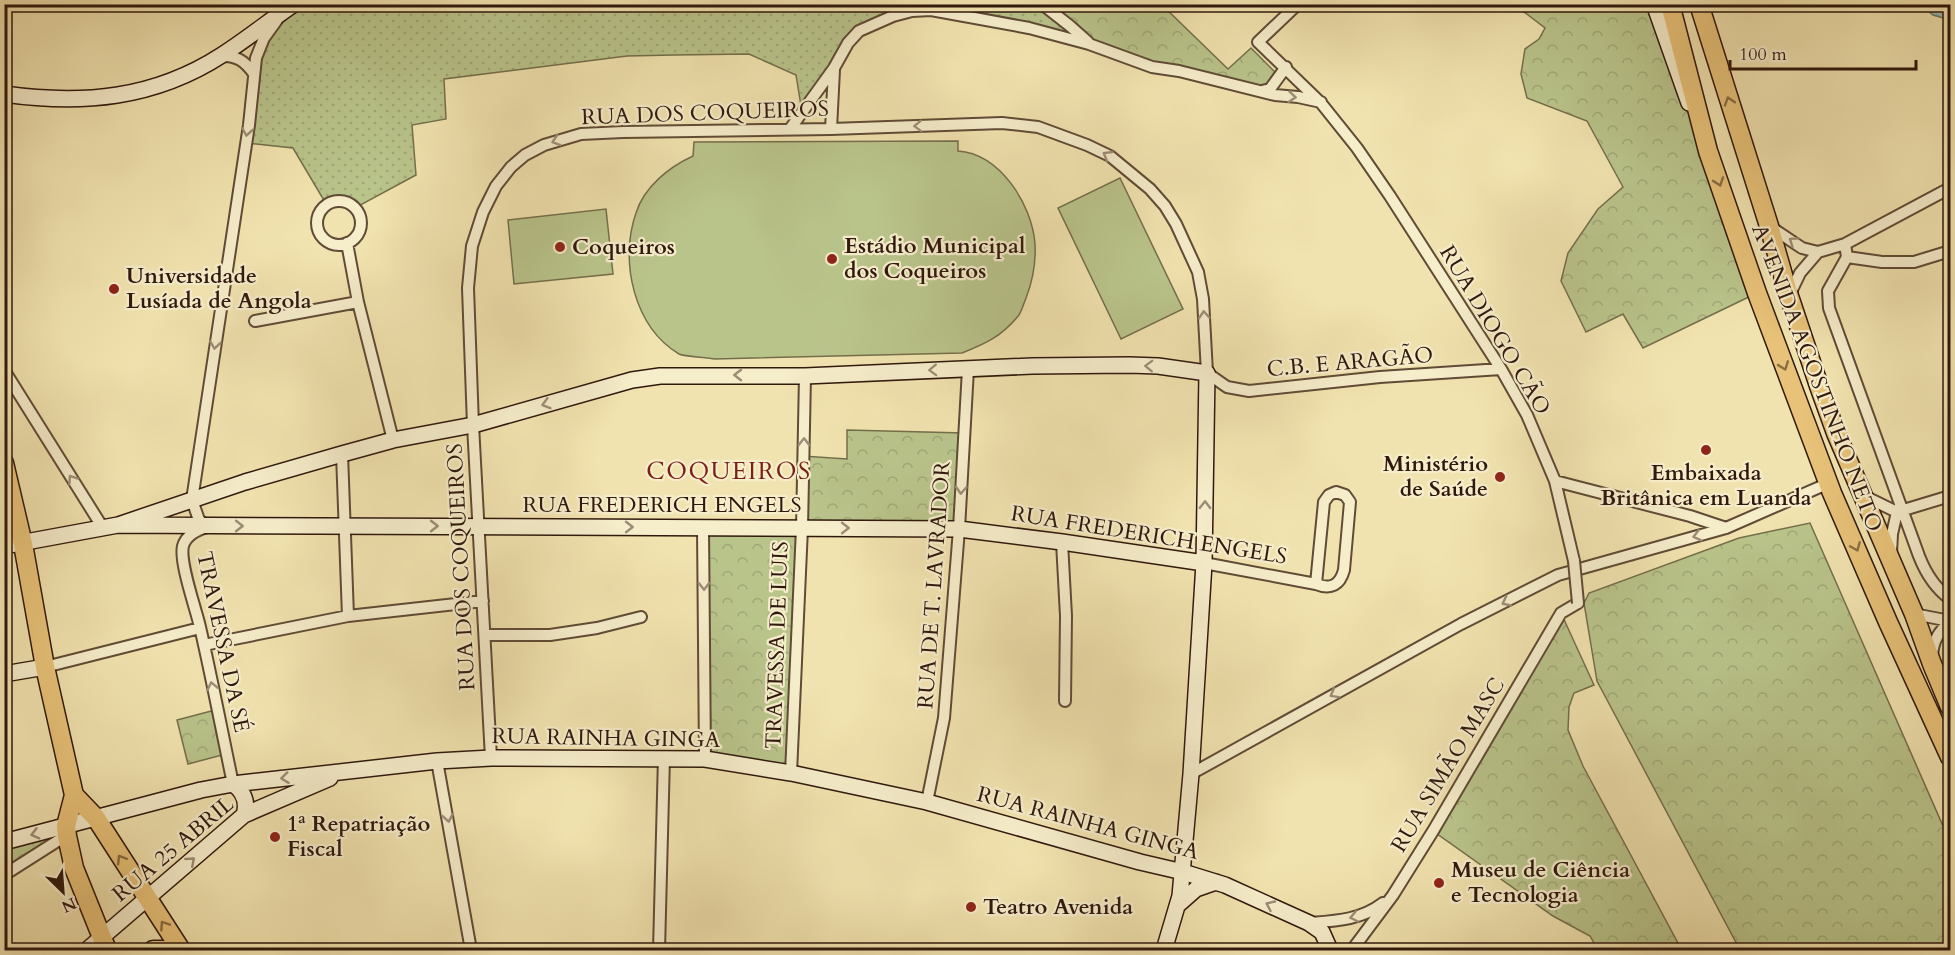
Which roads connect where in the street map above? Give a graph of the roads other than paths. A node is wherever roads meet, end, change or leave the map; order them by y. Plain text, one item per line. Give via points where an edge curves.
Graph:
1 (1042, 4) edge
2 (1298, 4) edge
3 (1654, 4) edge
4 (1670, 4) edge
5 (1699, 4) edge
6 (289, 8) edge
7 (1089, 44) junction
8 (221, 56) junction
9 (1286, 67) junction
10 (834, 68) junction
11 (254, 74) junction
12 (1262, 91) junction
13 (4, 94) edge
14 (32, 98) junction
15 (1321, 102) junction
16 (4, 103) edge
17 (790, 129) junction
18 (831, 129) junction
19 (1708, 151) junction
20 (1950, 188) edge
21 (1769, 226) junction
22 (346, 243) junction
23 (1845, 244) junction
24 (1950, 250) edge
25 (1818, 252) junction
26 (1847, 257) junction
27 (1789, 296) junction
28 (358, 302) junction
29 (255, 321) dead end
30 (968, 369) junction
31 (1501, 369) junction
32 (4, 370) edge
33 (1206, 374) junction
34 (805, 376) junction
35 (473, 425) junction
36 (393, 440) junction
37 (342, 454) junction
38 (4, 463) edge
39 (1555, 481) junction
40 (1829, 483) junction
41 (1862, 495) junction
42 (1950, 496) edge
43 (192, 500) junction
44 (1900, 511) junction
45 (210, 525) junction
46 (344, 526) junction
47 (480, 526) junction
48 (110, 527) junction
49 (703, 528) junction
50 (802, 528) junction
51 (1726, 528) junction
52 (959, 529) junction
53 (1062, 542) junction
54 (23, 544) junction
55 (4, 546) edge
56 (1891, 560) junction
57 (1204, 564) junction
58 (1316, 585) junction
59 (1950, 599) edge
60 (483, 601) junction
61 (1578, 603) joint
62 (1914, 614) junction
63 (348, 616) junction
64 (641, 617) dead end
65 (1950, 621) edge
66 (200, 628) junction
67 (485, 635) junction
68 (204, 645) junction
69 (1932, 664) junction
70 (45, 667) junction
71 (4, 674) edge
72 (1065, 701) dead end
73 (1950, 707) edge
74 (664, 757) junction
75 (1950, 757) edge
76 (491, 758) junction
77 (705, 759) junction
78 (437, 760) junction
79 (344, 772) junction
80 (791, 773) junction
81 (1191, 774) junction
82 (233, 784) junction
83 (74, 795) junction
84 (927, 802) junction
85 (244, 815) junction
86 (77, 826) junction
87 (4, 842) edge
88 (1184, 872) junction
89 (4, 875) edge
90 (1216, 882) junction
91 (1392, 895) junction
92 (147, 899) junction
93 (1179, 904) junction
94 (1309, 923) junction
95 (105, 945) edge
96 (87, 951) edge
97 (153, 951) edge
98 (171, 951) edge
99 (182, 951) edge
100 (471, 951) edge
101 (659, 951) edge
102 (1164, 951) edge
103 (1330, 951) edge
104 (1352, 951) edge

1 - 7 street
2 - 9 street, RUA DIOGO CÃO via 1258,42
3 - 19 street
4 - 19 main road, AVENIDA AGOSTINHO NETO
21 -> 5 main road, AVENIDA AGOSTINHO NETO
6 - 8 street
6 - 11 street via 264,38
7 - 10 street via 1018,26 931,10 912,11 859,31
7 - 12 street via 1152,67
8 - 11 street via 238,58
8 - 14 street via 130,94
9 - 12 street via 1270,89
9 - 15 street, RUA DIOGO CÃO
10 - 17 street
10 - 18 street
11 -> 43 street
12 -> 15 street
13 - 14 street
14 - 16 street
15 - 31 street, RUA DIOGO CÃO via 1390,196
17 - 18 street, RUA DOS COQUEIROS
17 -> 35 street, RUA DOS COQUEIROS via 581,134 544,145 511,167 483,212 472,246 468,288
33 -> 18 street, RUA DOS COQUEIROS via 1203,299 1188,247 1165,206 1110,156 1038,128 1002,123
19 -> 40 main road, AVENIDA AGOSTINHO NETO
20 - 23 street
25 -> 21 street via 1802,248
21 - 27 main road, AVENIDA AGOSTINHO NETO
22 - 22 street via 358,234 359,214 349,203 335,201 319,214 318,229 332,244
22 - 28 street
23 - 25 street
23 - 26 street
24 - 26 street via 1914,262
25 - 27 street via 1800,273
26 - 44 street via 1828,291 1828,303
27 - 41 main road, AVENIDA AGOSTINHO NETO
28 - 29 street
28 - 36 street
33 -> 30 street via 1129,365
30 -> 34 street
30 -> 52 street, RUA DE T. LAVRADOR
31 - 33 street, C.B. E ARAGÃO via 1250,391 1227,387
31 - 39 street, RUA DIOGO CÃO via 1527,415
48 -> 32 street
57 -> 33 street
34 -> 35 street via 678,375 642,379
50 -> 34 street, TRAVESSA DE LUIS
35 - 36 street
35 - 47 street, RUA DOS COQUEIROS
36 - 37 street
37 - 43 street
37 - 46 street
38 - 54 main road
39 - 51 street
39 - 61 street, RUA DIOGO CÃO, bridge via 1574,561
40 - 51 street
40 -> 75 main road, AVENIDA AGOSTINHO NETO
41 - 44 street
41 - 56 main road, AVENIDA AGOSTINHO NETO
42 - 44 street
43 - 45 street via 199,520
43 - 48 street
44 - 56 street via 1892,534
44 - 59 street via 1926,573
45 -> 46 street, RUA FREDERICH ENGELS
45 - 48 street, RUA FREDERICH ENGELS
45 - 66 street, TRAVESSA DA SÉ via 191,534 182,553
46 -> 47 street, RUA FREDERICH ENGELS
46 - 63 street
47 -> 49 street, RUA FREDERICH ENGELS
47 - 60 street, RUA DOS COQUEIROS
48 - 54 street, RUA FREDERICH ENGELS
49 - 50 street, RUA FREDERICH ENGELS
49 -> 77 street
50 -> 52 street, RUA FREDERICH ENGELS
50 - 80 street, TRAVESSA DE LUIS
51 -> 81 street via 1558,575 1461,624
52 - 53 street, RUA FREDERICH ENGELS
52 - 84 street, RUA DE T. LAVRADOR via 944,718
53 - 57 street, RUA FREDERICH ENGELS
53 - 72 street
54 - 55 street, RUA FREDERICH ENGELS
54 - 70 main road
56 - 62 main road, AVENIDA AGOSTINHO NETO
57 - 58 street, RUA FREDERICH ENGELS
57 - 81 street
58 - 58 street via 1332,586 1343,575 1350,502 1342,493 1333,492 1324,502
60 - 63 street
60 - 67 street, RUA DOS COQUEIROS
61 - 91 street, RUA SIMÃO MASC via 1561,613
62 - 65 street
62 - 69 main road, AVENIDA AGOSTINHO NETO
63 - 68 street
64 - 67 street via 550,635
65 - 69 street via 1937,634
66 - 68 street, TRAVESSA DA SÉ
66 - 70 street
67 - 76 street, RUA DOS COQUEIROS
82 -> 68 street, TRAVESSA DA SÉ
69 - 73 main road, AVENIDA AGOSTINHO NETO
70 - 71 street
70 - 83 main road
74 - 76 street, RUA RAINHA GINGA
74 - 77 street, RUA RAINHA GINGA
74 - 101 street
76 - 78 street, RUA RAINHA GINGA
77 - 80 street, RUA RAINHA GINGA
78 - 79 street, RUA RAINHA GINGA
78 -> 100 street
79 -> 82 street, RUA RAINHA GINGA
79 - 85 street, RUA 25 ABRIL
80 - 84 street, RUA RAINHA GINGA
81 - 88 street
82 - 85 street via 245,798
82 - 86 street, RUA RAINHA GINGA
83 - 86 main road
83 - 86 main road
84 - 88 street, RUA RAINHA GINGA
92 -> 85 street, RUA 25 ABRIL
86 -> 87 street, RUA RAINHA GINGA
86 - 89 street
92 -> 86 main road
86 - 95 main road via 74,868
88 - 90 street, RUA RAINHA GINGA
88 - 93 street
90 - 93 street via 1196,889
94 -> 90 street, RUA RAINHA GINGA
91 -> 94 street via 1365,915
91 - 104 street, RUA SIMÃO MASC
92 - 95 street, RUA 25 ABRIL
99 -> 92 main road
93 - 102 street
94 - 103 street, RUA RAINHA GINGA via 1323,932
95 - 96 street, RUA 25 ABRIL
97 - 98 main road

